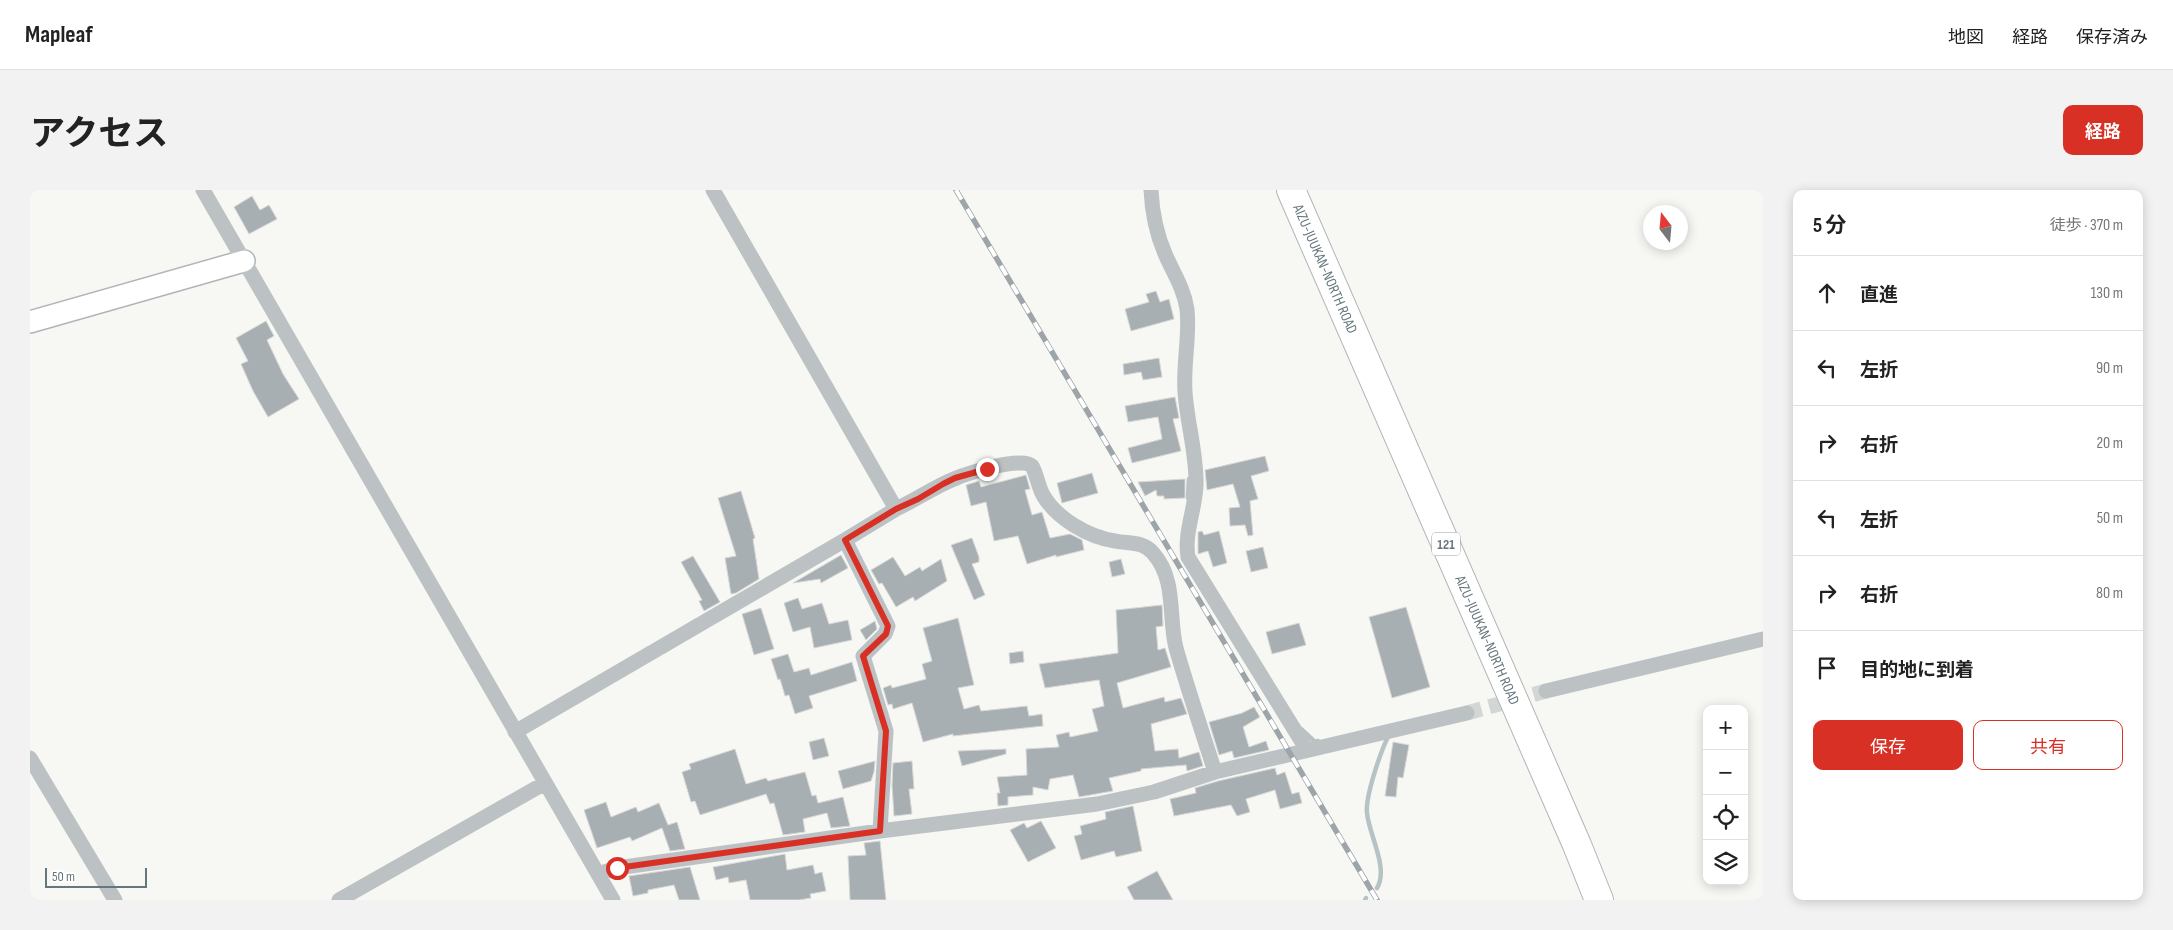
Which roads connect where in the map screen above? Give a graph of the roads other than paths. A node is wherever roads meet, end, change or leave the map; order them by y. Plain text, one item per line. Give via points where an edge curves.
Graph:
1 (203, 190) edge
2 (713, 190) edge
3 (1151, 190) edge
4 (1272, 190) edge
5 (1291, 190) edge
6 (244, 262) junction
7 (30, 322) edge
8 (896, 509) junction
9 (845, 540) junction
10 (1763, 639) edge
11 (1546, 691) tunnel mouth
12 (1467, 713) tunnel mouth
13 (515, 732) junction
14 (1307, 750) junction
15 (30, 758) edge
16 (1215, 772) junction
17 (545, 783) junction
18 (880, 831) junction
19 (598, 874) junction
20 (114, 900) edge
21 (339, 900) edge
22 (613, 900) edge
23 (1579, 900) edge
24 (1599, 900) edge

1 - 6 street
2 - 8 street
3 - 14 street via 1155,223 1165,255 1180,282 1188,321 1185,394 1196,484 1186,544 1188,557
4 - 23 highway, AIZU-JUUKAN-NORTH ROAD / 121 via 1468,635
5 - 24 highway, AIZU-JUUKAN-NORTH ROAD / 121 via 1574,836
6 - 7 street
6 - 13 street
8 - 9 street
8 - 16 street via 955,478 1023,462 1032,466 1052,507 1071,523 1095,535 1116,542 1136,543 1152,552 1167,577 1172,632
9 - 13 street
9 - 18 street via 888,626 886,634 863,656 886,731
10 - 11 street
12 - 14 street
13 - 17 street
14 - 16 street
15 - 20 street
16 - 18 street via 1154,792 1097,804
17 - 19 street
17 - 21 street
18 - 19 street via 617,868
19 - 22 street

